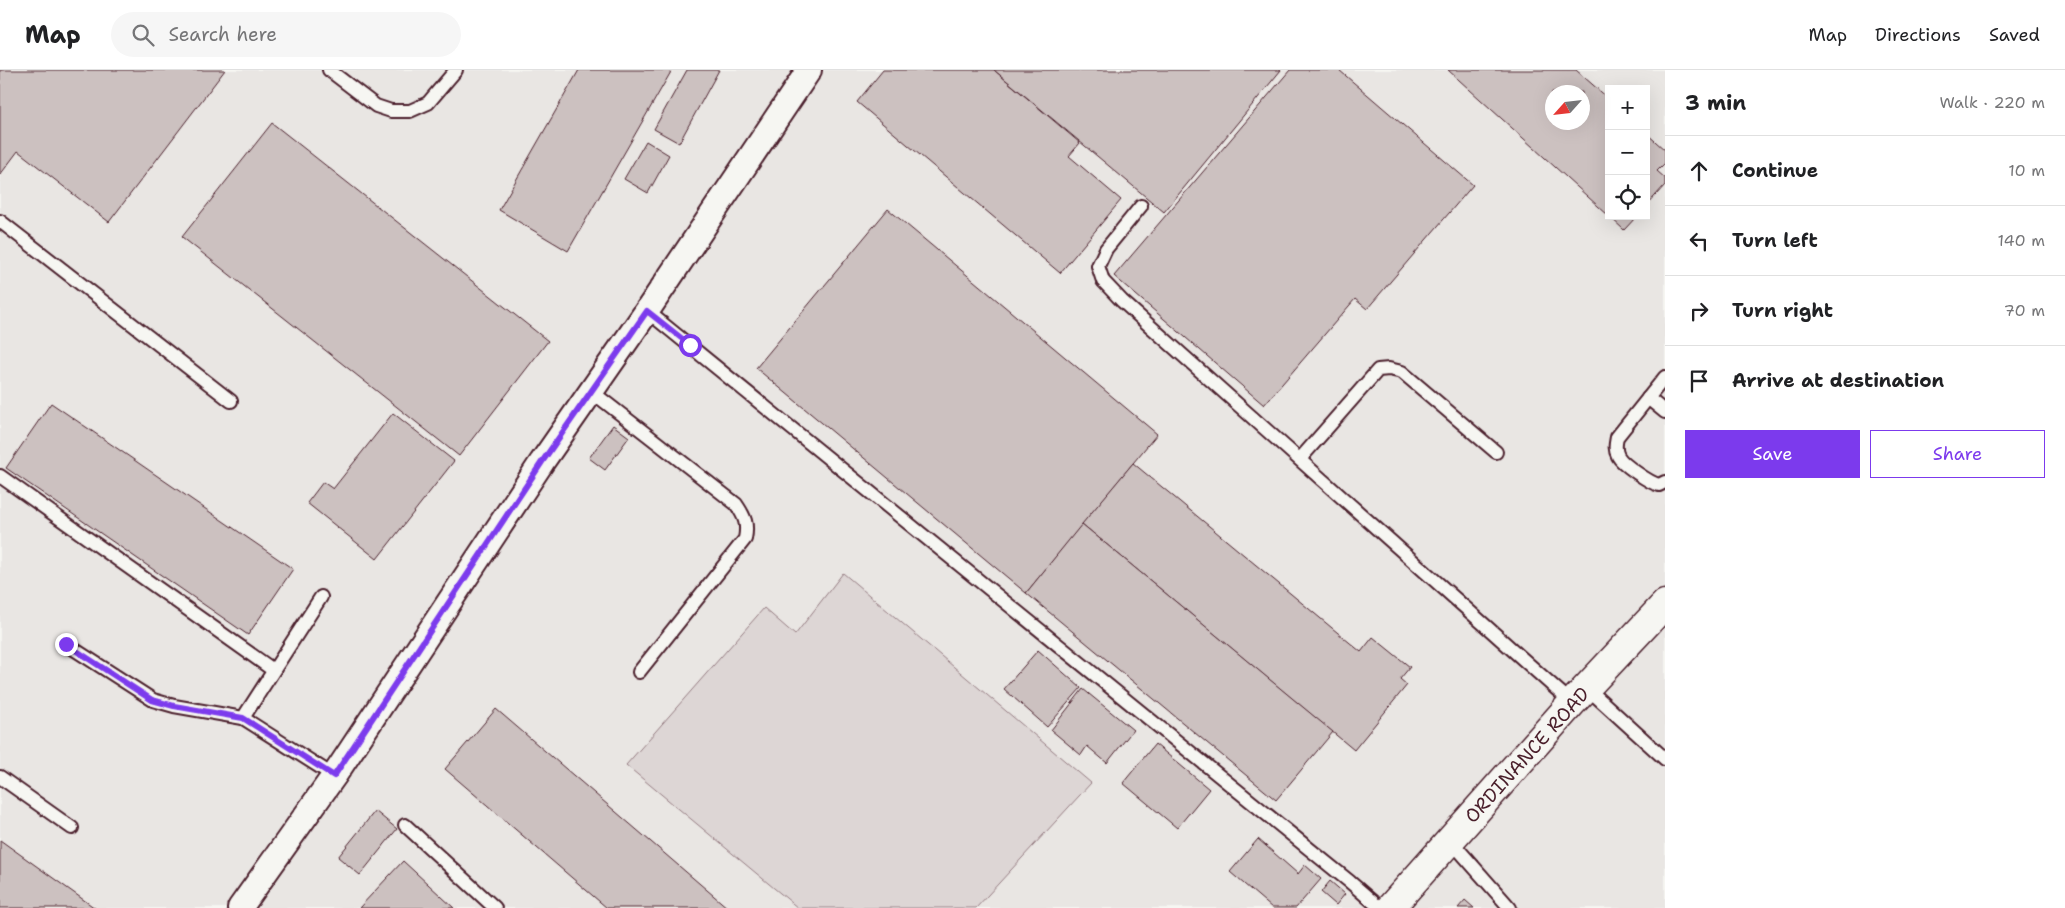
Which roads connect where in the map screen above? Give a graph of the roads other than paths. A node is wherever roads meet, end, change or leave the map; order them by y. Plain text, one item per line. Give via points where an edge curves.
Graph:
1 (328, 70) edge
2 (456, 70) edge
3 (809, 70) edge
4 (1141, 206) dead end
5 (0, 221) edge
6 (647, 311) junction
7 (1665, 377) edge
8 (591, 391) junction
9 (1648, 398) junction
10 (232, 401) dead end
11 (1665, 412) edge
12 (1496, 452) dead end
13 (1300, 459) junction
14 (0, 476) edge
15 (1665, 482) edge
16 (321, 597) dead end
17 (1665, 604) edge
18 (66, 644) dead end
19 (273, 670) junction
20 (639, 672) dead end
21 (1580, 695) junction
22 (243, 718) junction
23 (1665, 759) edge
24 (334, 776) junction
25 (0, 777) edge
26 (405, 825) dead end
27 (72, 828) dead end
28 (1450, 841) junction
29 (240, 908) edge
30 (495, 908) edge
31 (1380, 908) edge
32 (1390, 908) edge
33 (1510, 908) edge

1 - 2 lane via 376,106 410,111 428,103
3 - 6 street
4 - 13 lane via 1106,249 1098,266 1104,281 1122,301
5 - 10 lane
6 - 8 street
6 - 31 lane
7 - 9 lane
8 - 20 lane via 736,504 745,517 747,528 745,539
8 - 24 street
9 - 11 lane
9 - 15 lane via 1617,437 1615,447 1618,457 1652,483 1659,485
12 - 13 lane via 1402,372 1389,369 1378,370
13 - 21 lane
14 - 19 lane
16 - 19 lane
17 - 21 street, ORDINANCE ROAD
18 - 22 lane via 152,700
19 - 22 lane
21 - 23 lane
21 - 28 street, ORDINANCE ROAD
22 - 24 lane
24 - 29 street
25 - 27 lane
26 - 30 lane
28 - 32 street, ORDINANCE ROAD
28 - 33 lane

